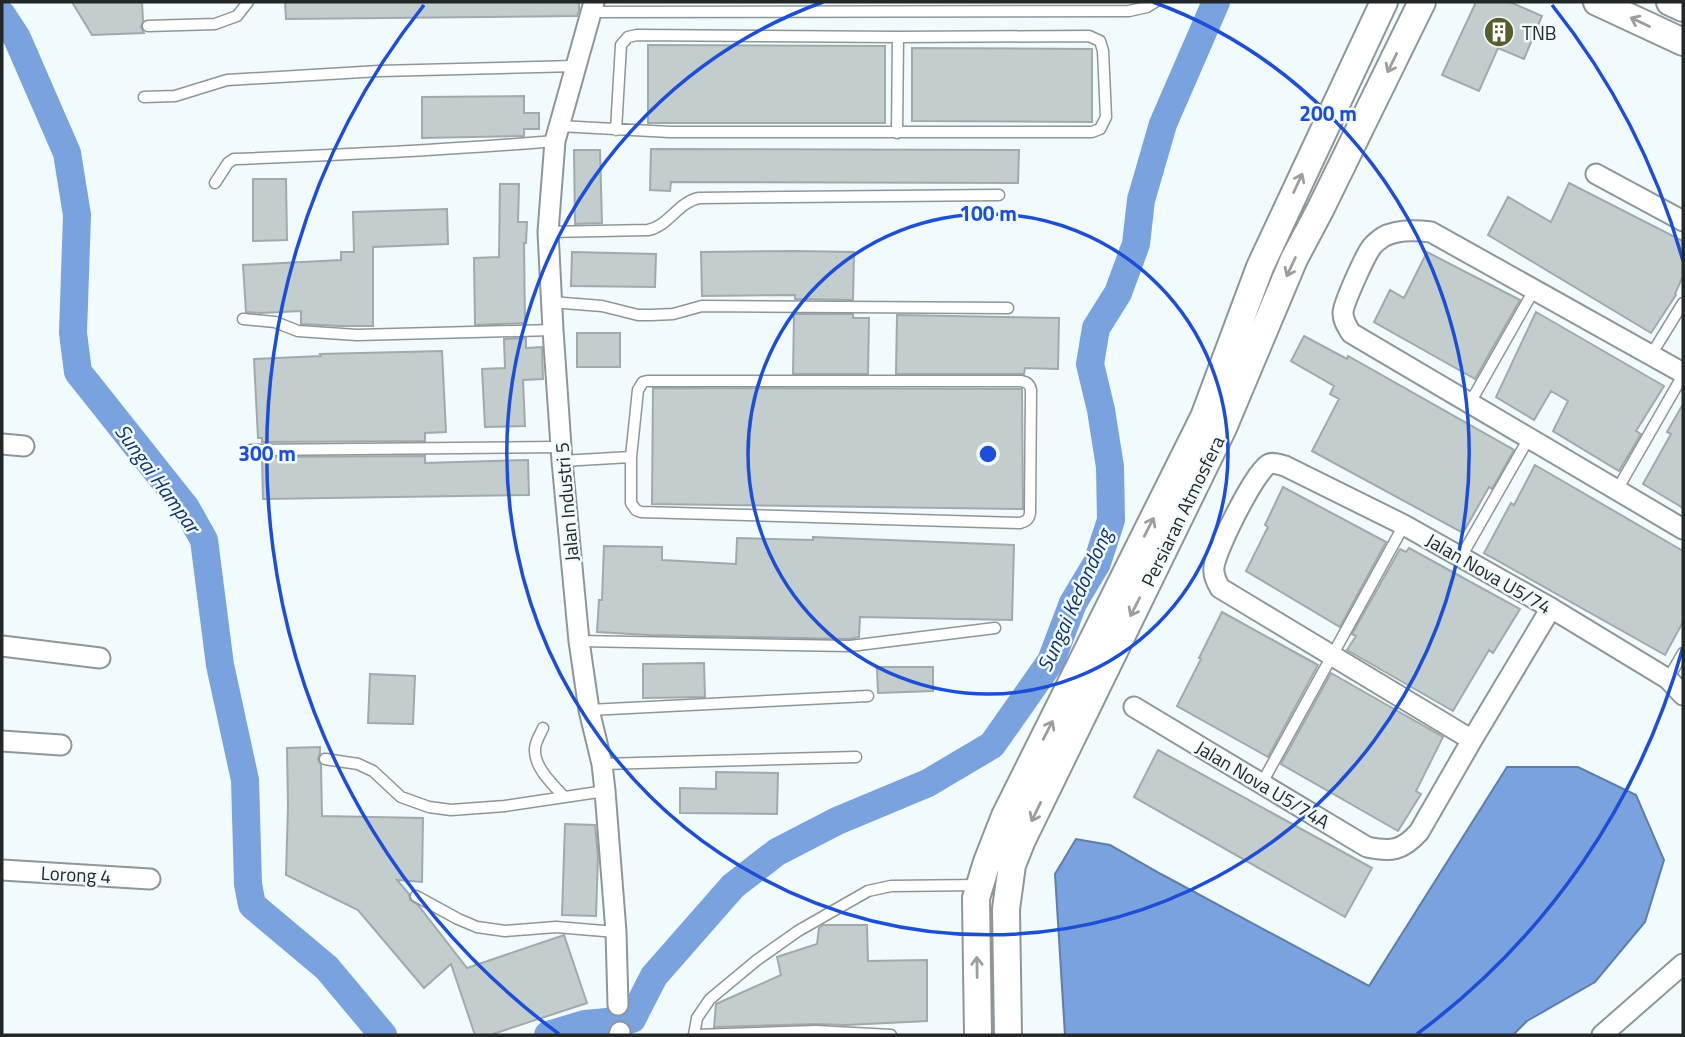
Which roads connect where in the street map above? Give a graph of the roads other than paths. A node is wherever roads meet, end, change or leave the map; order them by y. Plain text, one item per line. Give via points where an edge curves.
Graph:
1 (248, 2) edge
2 (1155, 2) edge
3 (1384, 2) edge
4 (1422, 2) edge
5 (1597, 2) edge
6 (1670, 2) edge
7 (593, 7) edge
8 (663, 7) edge
9 (1683, 8) edge
10 (148, 26) dead end
11 (898, 37) junction
12 (1683, 41) edge
13 (577, 66) junction
14 (144, 97) dead end
15 (616, 130) junction
16 (897, 133) junction
17 (557, 134) junction
18 (1596, 174) dead end
19 (215, 183) dead end
20 (999, 195) dead end
21 (1683, 221) edge
22 (548, 232) junction
23 (1534, 290) junction
24 (551, 302) junction
25 (1683, 303) edge
26 (1009, 308) dead end
27 (243, 319) dead end
28 (552, 330) junction
29 (1651, 355) junction
30 (1683, 374) edge
31 (1470, 403) junction
32 (1529, 438) junction
33 (2, 444) edge
34 (24, 446) dead end
35 (250, 450) dead end
36 (561, 454) junction
37 (631, 457) junction
38 (1617, 490) junction
39 (1404, 525) junction
40 (1683, 529) edge
41 (1461, 557) junction
42 (1551, 608) junction
43 (995, 628) dead end
44 (579, 641) junction
45 (2, 646) edge
46 (1683, 653) edge
47 (1333, 655) junction
48 (100, 658) dead end
49 (1668, 679) junction
50 (1683, 695) edge
51 (868, 696) dead end
52 (1134, 707) dead end
53 (589, 710) junction
54 (543, 728) dead end
55 (1472, 740) junction
56 (2, 741) edge
57 (61, 745) dead end
58 (856, 757) dead end
59 (325, 760) dead end
60 (602, 764) junction
61 (1262, 783) junction
62 (605, 791) junction
63 (564, 797) junction
64 (2, 870) edge
65 (150, 879) dead end
66 (980, 885) junction
67 (416, 896) dead end
68 (616, 932) junction
69 (1681, 970) edge
70 (618, 1005) dead end
71 (695, 1035) edge
72 (891, 1035) edge
73 (978, 1035) edge
74 (1008, 1035) edge
75 (1602, 1035) edge

1 - 10 lane via 237,16 215,24
2 - 8 lane via 1129,10
66 -> 3 street, Persiaran Atmosfera via 1005,816 1204,417 1260,267
4 -> 74 street, Persiaran Atmosfera via 1294,259 1223,428 1022,839 1012,865 1006,908
12 -> 5 street
6 - 9 street
7 - 8 lane
7 - 13 street, Jalan Industri 5
11 - 15 lane via 628,37 621,45
11 - 16 lane
11 - 16 lane via 1094,37 1103,51 1106,117 1100,130 1092,132
13 - 14 lane via 227,80 174,96
13 - 17 street, Jalan Industri 5
15 - 16 lane
15 - 17 lane
17 - 19 lane via 488,147 234,159
17 - 22 street, Jalan Industri 5
18 - 21 street
20 - 22 lane via 699,198 648,230
22 - 24 street, Jalan Industri 5
23 - 29 street
23 - 31 lane
23 - 31 street via 1431,232 1401,231 1371,247 1344,304 1345,324 1362,339
24 - 26 lane via 602,306 638,315 673,314 702,306
24 - 28 street, Jalan Industri 5
25 - 29 lane
27 - 28 lane via 275,322 298,331 357,335
28 - 36 street, Jalan Industri 5
29 - 30 street
30 - 38 lane
31 - 32 street
32 - 38 street
32 - 41 lane
33 - 34 street
35 - 36 lane
36 - 37 lane
36 - 44 street, Jalan Industri 5
37 - 37 lane via 638,390 647,381 1021,380 1031,390 1030,513 1020,523 641,512 631,503
38 - 40 street
39 - 41 street, Jalan Nova U5/74
39 - 47 lane
39 - 47 street, Jalan Nova U5/74 via 1285,466 1269,464 1250,486 1216,556 1216,581 1220,588
41 - 42 street, Jalan Nova U5/74
42 - 49 street, Jalan Nova U5/74
42 - 55 street
43 - 44 lane via 850,646
44 - 53 street, Jalan Industri 5
45 - 48 street
46 - 49 lane
47 - 55 street
47 - 61 lane
49 - 50 street, Jalan Nova U5/74
51 - 53 lane
52 - 61 street, Jalan Nova U5/74A
53 - 60 street, Jalan Industri 5
54 - 63 lane via 534,748 536,756
55 - 61 street, Jalan Nova U5/74A via 1419,832 1396,849 1367,847
56 - 57 street
58 - 60 lane
59 - 63 lane via 358,764 373,771 401,797 429,807 505,806
60 - 62 street, Jalan Industri 5
62 - 63 lane
62 - 68 street, Jalan Industri 5
64 - 65 street, Lorong 4
66 - 71 lane via 891,886 868,891 798,931 710,999 698,1018
73 -> 66 street, Persiaran Atmosfera via 976,898
67 - 68 lane via 477,927
68 - 70 street, Jalan Industri 5
69 - 75 street
71 - 72 lane via 816,1031

